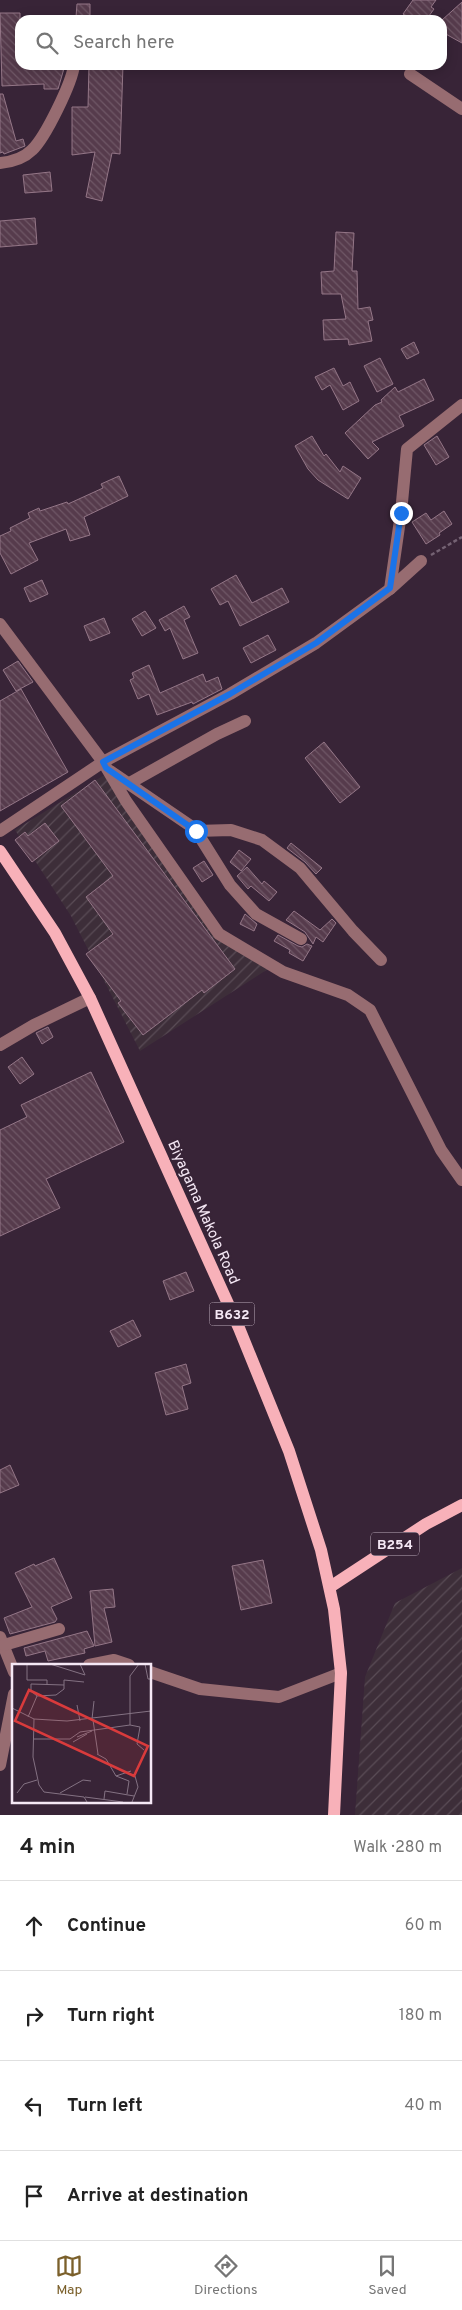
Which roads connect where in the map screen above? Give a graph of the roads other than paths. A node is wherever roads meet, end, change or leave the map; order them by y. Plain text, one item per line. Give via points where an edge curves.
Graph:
1 (73, 70) edge
2 (410, 74) dead end
3 (462, 108) edge
4 (0, 163) edge
5 (462, 405) edge
6 (421, 561) road end
7 (390, 588) junction
8 (0, 624) edge
9 (245, 721) dead end
10 (104, 765) junction
11 (128, 784) junction
12 (0, 831) edge
13 (196, 831) junction
14 (1, 855) edge
15 (301, 939) dead end
16 (380, 960) dead end
17 (90, 998) junction
18 (0, 1046) edge
19 (462, 1180) edge
20 (462, 1505) edge
21 (330, 1587) junction
22 (59, 1629) dead end
23 (2, 1641) edge
24 (94, 1664) edge
25 (125, 1664) edge
26 (12, 1667) edge
27 (151, 1672) edge
28 (341, 1673) junction
29 (12, 1704) edge
30 (0, 1766) edge
31 (334, 1815) edge

1 - 4 street via 62,101 33,149 11,162
2 - 3 street
5 - 7 street via 407,449
6 - 7 street
7 - 10 street via 316,643
8 - 10 street
9 - 11 street
10 - 11 street
10 - 12 street
10 - 19 street via 219,934 283,972 348,995 370,1010 441,1150
11 - 13 street
13 - 15 street via 230,885 256,914
13 - 16 street via 231,830 262,840 300,868
14 - 17 main road, Biyagama Makola Road / B632 via 55,933
17 - 18 street via 34,1024
17 - 21 main road, Biyagama Makola Road / B632 via 268,1398 310,1514
20 - 21 main road, B254 via 426,1524
21 - 28 main road, Biyagama Makola Road / B632
22 - 23 street
23 - 26 street
24 - 25 street via 114,1660
27 - 28 street via 200,1689 279,1697
28 - 31 main road, Biyagama Makola Road / B632
29 - 30 street

